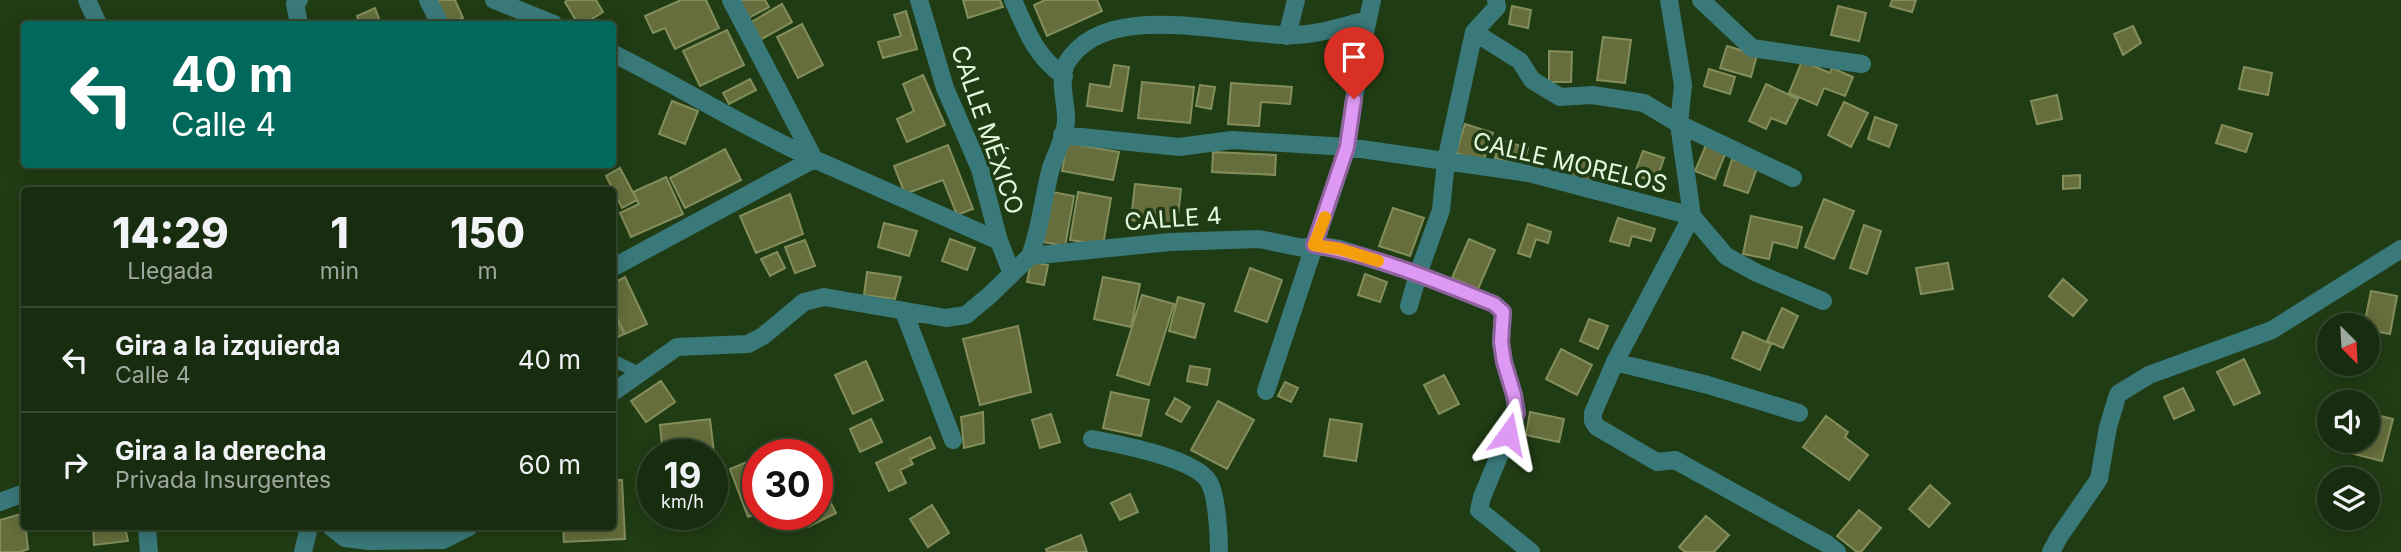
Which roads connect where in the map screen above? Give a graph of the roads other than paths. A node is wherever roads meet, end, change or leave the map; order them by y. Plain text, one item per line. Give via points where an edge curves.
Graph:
1 (87, 0) edge
2 (428, 0) edge
3 (494, 0) edge
4 (731, 0) edge
5 (919, 0) edge
6 (1013, 0) edge
7 (1296, 0) edge
8 (1373, 0) edge
9 (1496, 0) edge
10 (1669, 0) edge
11 (1701, 0) edge
12 (297, 2) edge
13 (1368, 20) junction
14 (97, 21) edge
15 (299, 21) edge
16 (438, 21) edge
17 (546, 21) edge
18 (1474, 32) junction
19 (1287, 36) junction
20 (616, 55) edge
21 (1862, 64) dead end
22 (1064, 76) junction
23 (1679, 124) junction
24 (1062, 135) junction
25 (1347, 147) junction
26 (814, 159) junction
27 (1446, 161) junction
28 (1793, 178) dead end
29 (1692, 216) junction
30 (999, 242) junction
31 (1314, 245) junction
32 (2401, 249) edge
33 (1030, 256) junction
34 (616, 266) edge
35 (1012, 274) junction
36 (1418, 274) junction
37 (1823, 301) dead end
38 (1409, 306) dead end
39 (904, 312) junction
40 (616, 362) edge
41 (1615, 362) junction
42 (639, 373) junction
43 (616, 390) edge
44 (1266, 391) dead end
45 (1799, 413) dead end
46 (1092, 439) dead end
47 (953, 440) dead end
48 (21, 495) edge
49 (0, 502) edge
50 (147, 530) edge
51 (308, 530) edge
52 (335, 530) edge
53 (463, 530) edge
54 (1828, 549) edge
55 (149, 552) edge
56 (303, 552) edge
57 (1219, 552) edge
58 (1531, 552) edge
59 (2051, 552) edge

1 - 14 street
2 - 16 street
3 - 17 street
4 - 26 street
5 - 30 street, CALLE MÉXICO via 945,88 980,169
6 - 22 street via 1046,64
7 - 19 street
8 - 13 street
9 - 18 street via 1497,7
10 - 23 street via 1684,85
11 - 21 street via 1752,48
12 - 15 street
13 - 19 street
13 - 25 street
18 - 23 street via 1520,61 1532,80 1560,97 1592,95 1644,103
18 - 27 street
19 - 22 street via 1163,16 1119,17 1093,29 1076,45 1064,66
20 - 26 street
22 - 24 street via 1066,123
23 - 28 street
23 - 29 street
24 - 25 street, CALLE MORELOS via 1179,147 1232,140
24 - 33 street
25 - 27 street, CALLE MORELOS
25 - 31 street
26 - 30 street
26 - 34 street
27 - 29 street, CALLE MORELOS via 1529,173
27 - 36 street via 1441,210
29 - 37 street via 1726,256
29 - 41 street
30 - 35 street, CALLE MÉXICO
31 - 33 street, CALLE 4 via 1303,248 1259,239 1170,242
31 - 36 street, CALLE 4
31 - 44 street
32 - 59 street via 2272,330 2149,375 2118,394 2099,479
33 - 35 street
35 - 39 street via 966,315 946,318
36 - 38 street
36 - 58 street, CALLE 4 via 1494,304 1503,312 1501,342 1517,413 1479,510
39 - 42 street via 824,298 804,302 748,344 677,347
39 - 47 street
40 - 42 lane
41 - 45 street
41 - 54 street via 1593,413 1597,427 1657,463 1675,460
42 - 43 street
46 - 57 street via 1136,447 1180,462 1205,477 1210,483
48 - 49 street
50 - 55 street
51 - 56 street
52 - 53 street via 345,538 369,541 443,540

